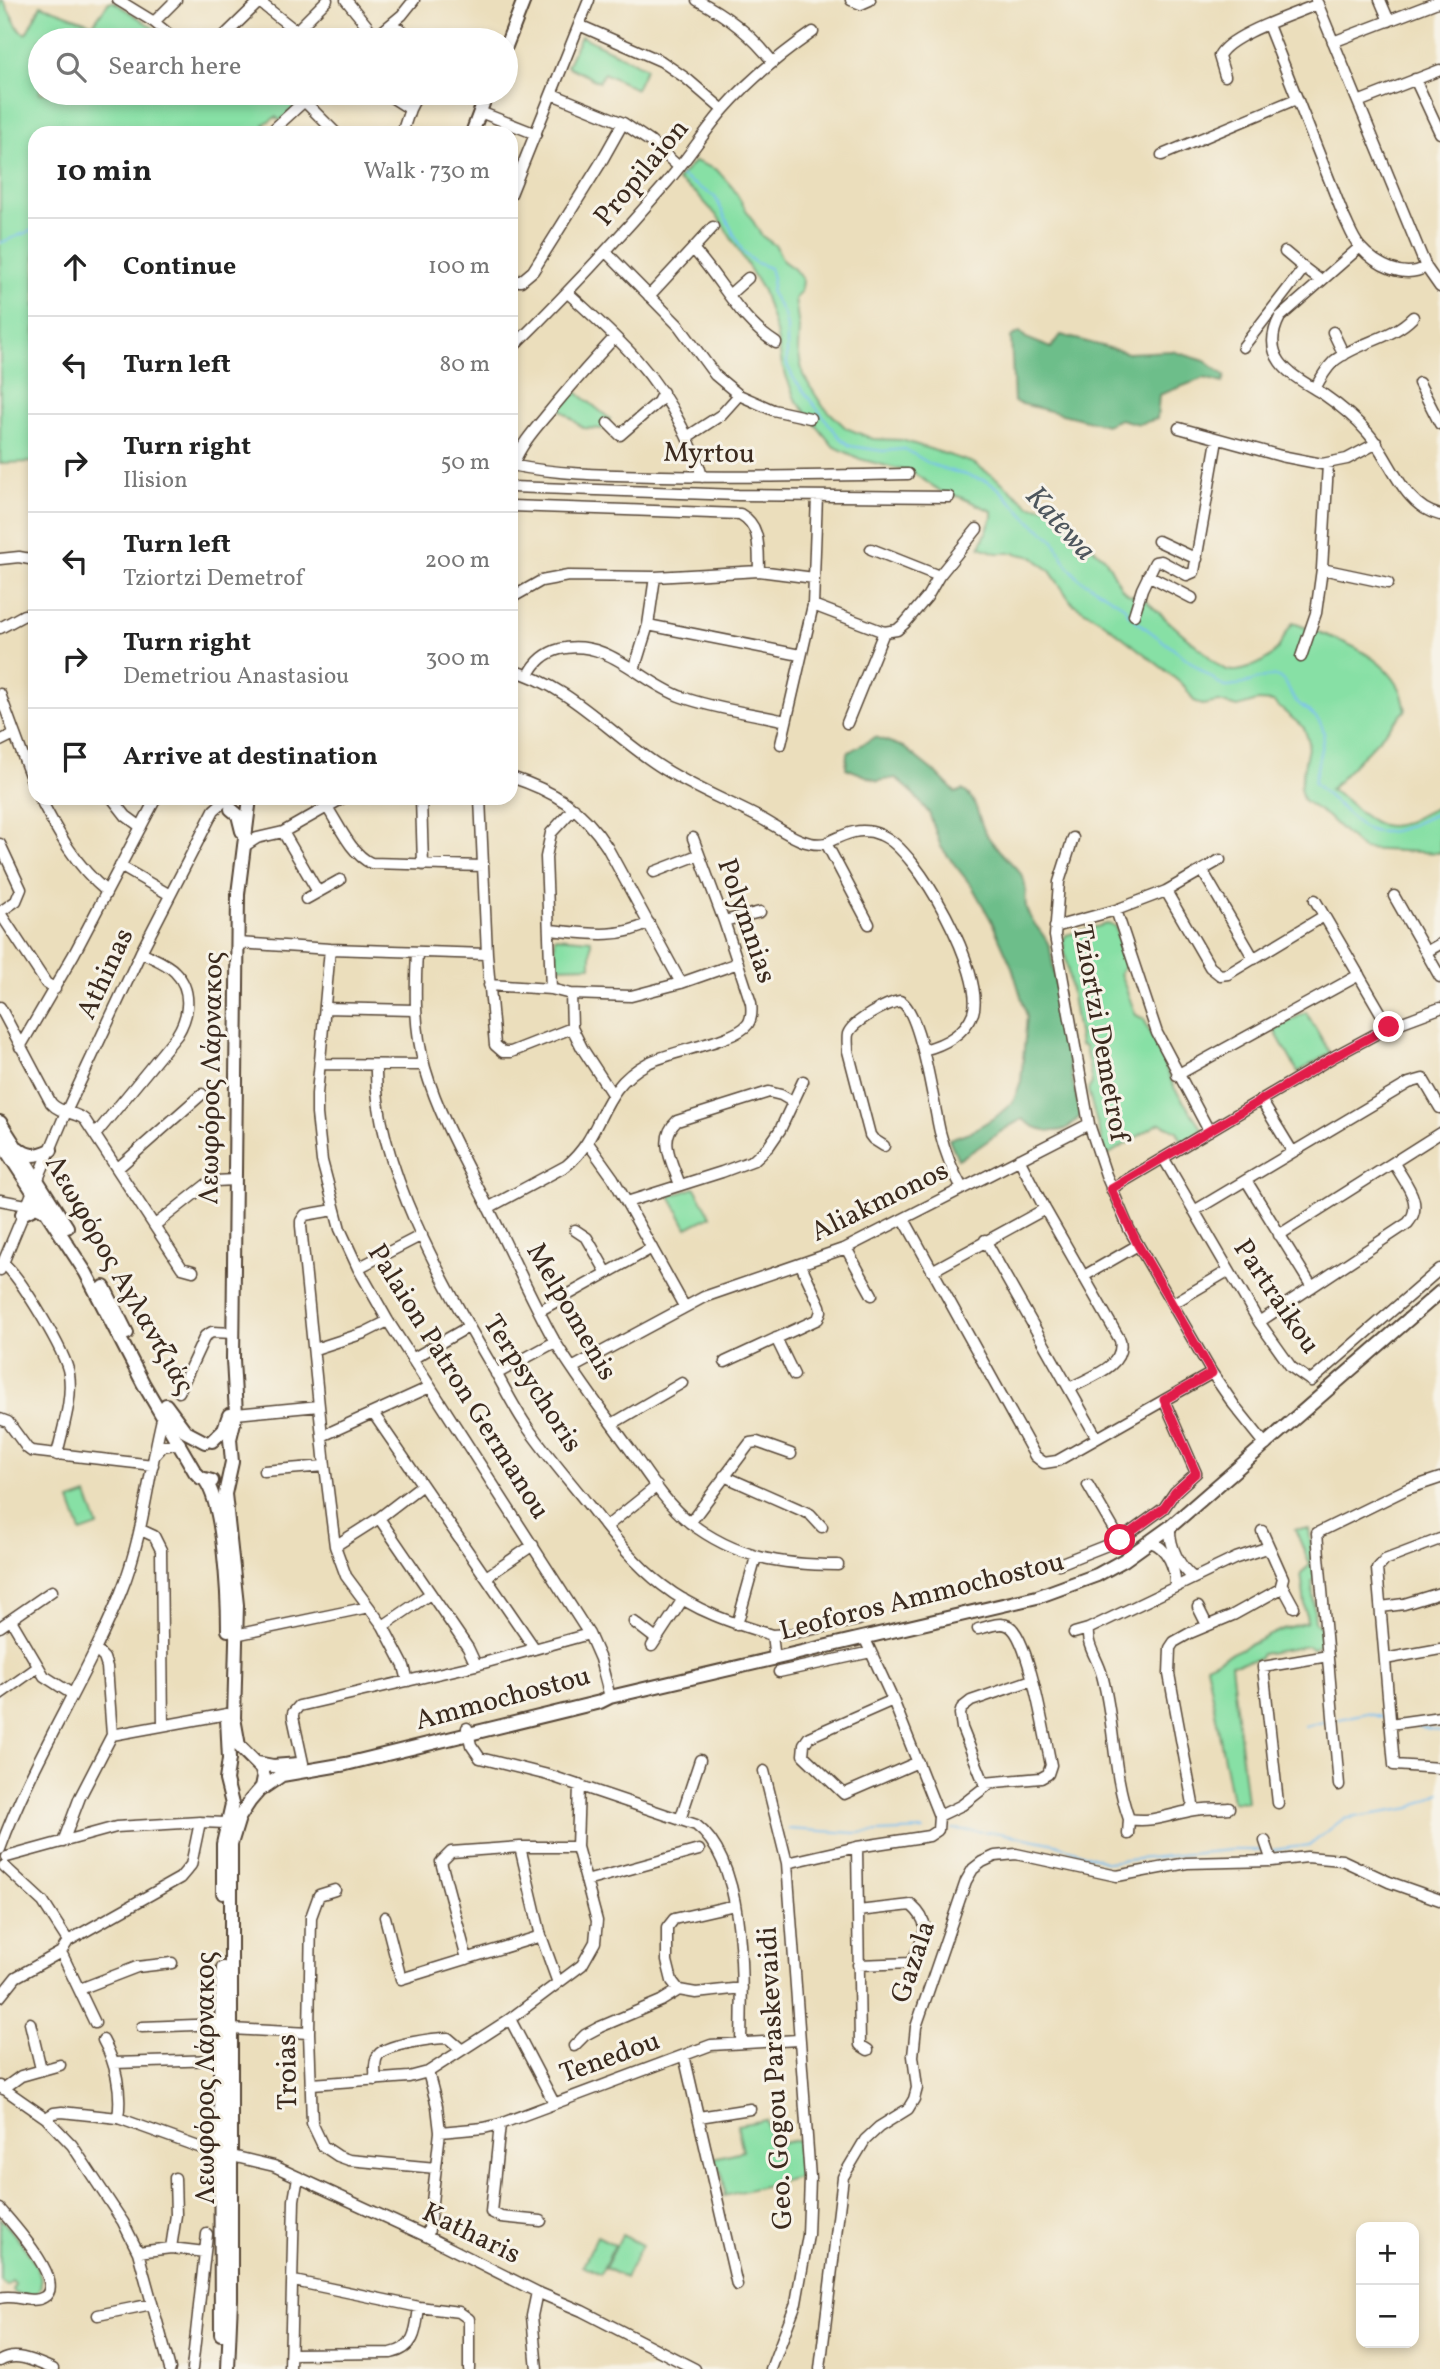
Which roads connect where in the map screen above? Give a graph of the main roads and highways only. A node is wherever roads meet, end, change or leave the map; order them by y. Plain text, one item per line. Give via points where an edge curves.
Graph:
1 (524, 0) edge
2 (513, 28) edge
3 (483, 105) edge
4 (475, 126) edge
5 (233, 805) edge
6 (249, 805) edge
7 (243, 843) junction
8 (0, 1122) edge
9 (0, 1141) edge
10 (15, 1145) junction
11 (51, 1150) road end
12 (36, 1187) junction
13 (24, 1209) road end
14 (47, 1212) junction
15 (1440, 1292) edge
16 (233, 1359) junction
17 (209, 1442) junction
18 (230, 1452) junction
19 (192, 1464) junction
20 (229, 1471) junction
21 (205, 1480) junction
22 (610, 1697) joint
23 (467, 1731) junction
24 (255, 1762) junction
25 (228, 1770) junction
26 (230, 1790) junction
27 (258, 1792) junction
28 (225, 2027) junction
29 (226, 2154) junction
30 (220, 2369) edge
31 (228, 2369) edge

1 - 2 main road
3 - 4 main road
5 - 7 main road
6 - 7 main road, Λεωφόρος Λάρνακος
7 - 16 main road, Λεωφόρος Λάρνακος
8 - 10 main road, Λεωφόρος Αγλαντζιάς
9 - 12 main road, Λεωφόρος Αγλαντζιάς
10 - 11 main road via 27,1155
10 - 12 main road, Λεωφόρος Αγλαντζιάς
12 - 14 main road, Λεωφόρος Αγλαντζιάς
12 - 17 main road, Λεωφόρος Αγλαντζιάς via 102,1284 173,1417 186,1432
13 - 14 main road via 36,1207
14 - 19 main road, Λεωφόρος Αγλαντζιάς via 95,1287 143,1383
15 - 22 main road, Leoforos Ammochostou via 1170,1527 1081,1583 864,1637 777,1665
16 - 17 main road, Λεωφόρος Λάρνακος via 229,1417 225,1429
16 - 18 main road, Λεωφόρος Λάρνακος via 236,1414
17 - 18 main road via 223,1444
17 - 19 main road, Λεωφόρος Λάρνακος via 194,1451
18 - 20 main road, Λεωφόρος Λάρνακος
19 - 21 main road, Λεωφόρος Λάρνακος
20 - 21 main road via 218,1480
20 - 24 main road, Λεωφόρος Λάρνακος via 225,1494 237,1605 236,1737
21 - 25 main road, Λεωφόρος Λάρνακος via 214,1498 227,1586
22 - 23 main road, Ammochostou via 572,1701
23 - 24 main road, Ammochostou via 285,1766
23 - 27 main road, Ammochostou via 282,1775
24 - 25 main road via 237,1761
24 - 27 main road, Λεωφόρος Λάρνακος via 264,1777
25 - 26 main road, Λεωφόρος Λάρνακος
26 - 27 main road via 243,1797
26 - 28 main road, Λεωφόρος Λάρνακος via 232,1804 223,1852
27 - 28 main road, Λεωφόρος Λάρνακος via 239,1818 232,1844
28 - 29 main road, Λεωφόρος Λάρνακος
28 - 29 main road, Λεωφόρος Λάρνακος via 220,2060
29 - 30 main road, Λεωφόρος Λάρνακος
29 - 31 main road, Λεωφόρος Λάρνακος

